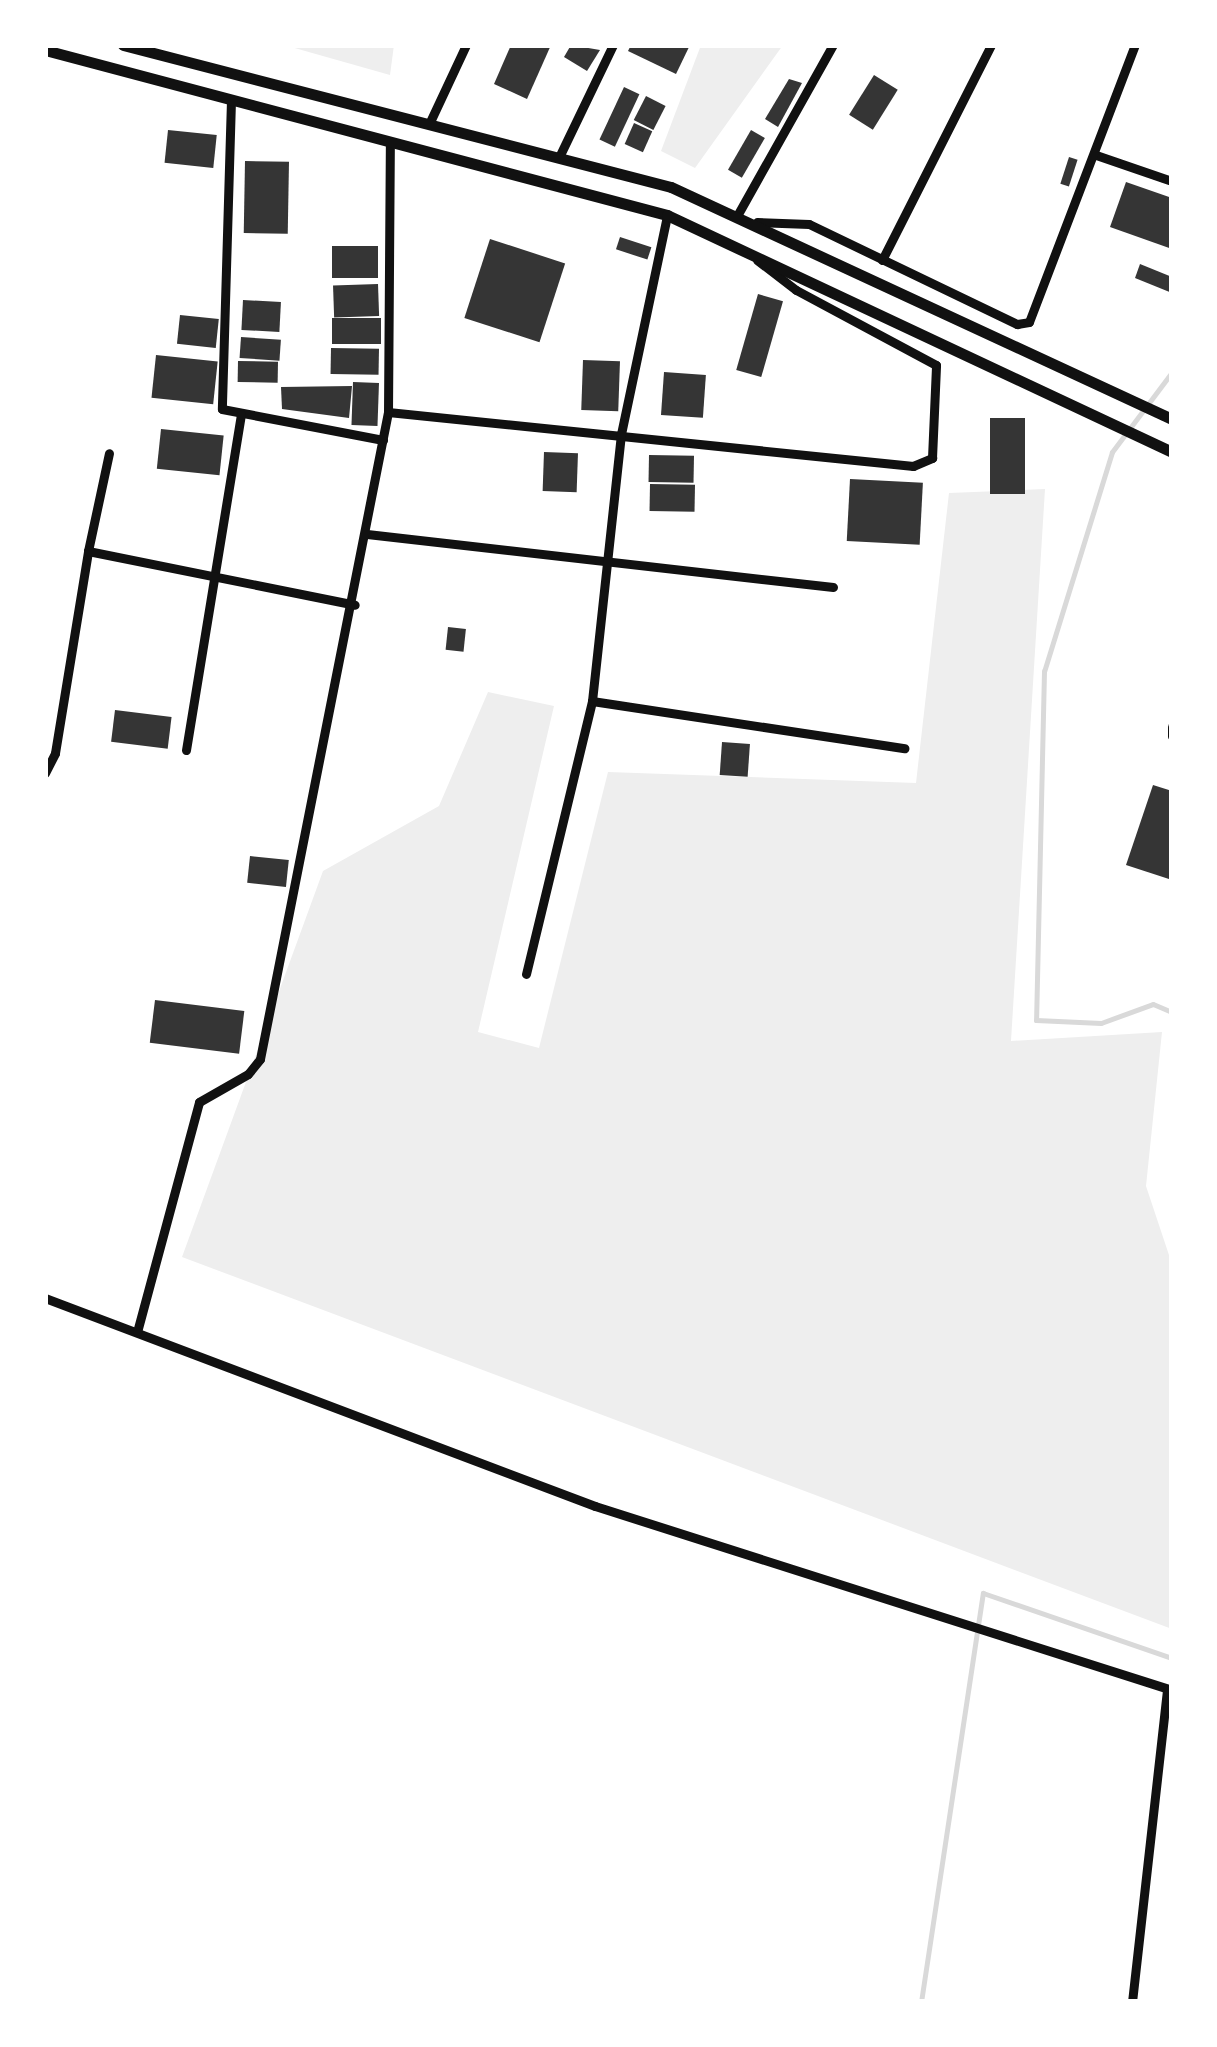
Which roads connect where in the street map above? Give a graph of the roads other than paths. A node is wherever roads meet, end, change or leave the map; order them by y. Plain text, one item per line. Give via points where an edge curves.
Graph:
1 (123, 45) edge
2 (466, 45) edge
3 (612, 45) edge
4 (833, 45) edge
5 (991, 45) edge
6 (1135, 45) edge
7 (45, 50) edge
8 (230, 100) junction
9 (428, 124) junction
10 (390, 141) junction
11 (560, 155) junction
12 (1096, 155) junction
13 (1172, 181) edge
14 (738, 214) junction
15 (668, 215) junction
16 (757, 222) junction
17 (749, 251) junction
18 (882, 260) junction
19 (388, 412) junction
20 (241, 414) junction
21 (1172, 419) edge
22 (621, 434) junction
23 (383, 440) junction
24 (1172, 452) edge
25 (110, 453) dead end
26 (367, 534) junction
27 (88, 551) junction
28 (611, 562) junction
29 (214, 576) junction
30 (834, 587) dead end
31 (355, 606) junction
32 (592, 701) junction
33 (1172, 727) edge
34 (1172, 736) edge
35 (904, 748) dead end
36 (186, 750) dead end
37 (45, 774) edge
38 (526, 974) dead end
39 (45, 1298) edge
40 (137, 1332) junction
41 (1170, 1690) edge
42 (1132, 2002) edge

1 - 9 street
2 - 9 street
3 - 11 street
4 - 14 street
5 - 18 street
6 - 12 street
7 - 8 street
8 - 10 street
8 - 20 street via 222,409
9 - 11 street
10 - 15 street
10 - 19 street
11 - 14 street
12 - 13 street
12 - 18 street via 1029,322 1017,324
14 - 16 street
15 - 17 street
15 - 22 street
16 - 18 street via 809,224
16 - 21 street
17 - 22 street via 796,290 936,365 932,458 913,466
17 - 24 street
19 - 22 street
19 - 23 street
20 - 23 street
20 - 29 street
22 - 28 street
23 - 26 street
25 - 27 street
26 - 28 street
26 - 31 street
27 - 29 street
27 - 37 street via 55,753
28 - 30 street
28 - 32 street
29 - 31 street
29 - 36 street
31 - 40 street via 295,860 260,1059 248,1074 199,1102
32 - 35 street
32 - 38 street
33 - 34 street
39 - 40 street
40 - 41 street via 595,1506
41 - 42 street

